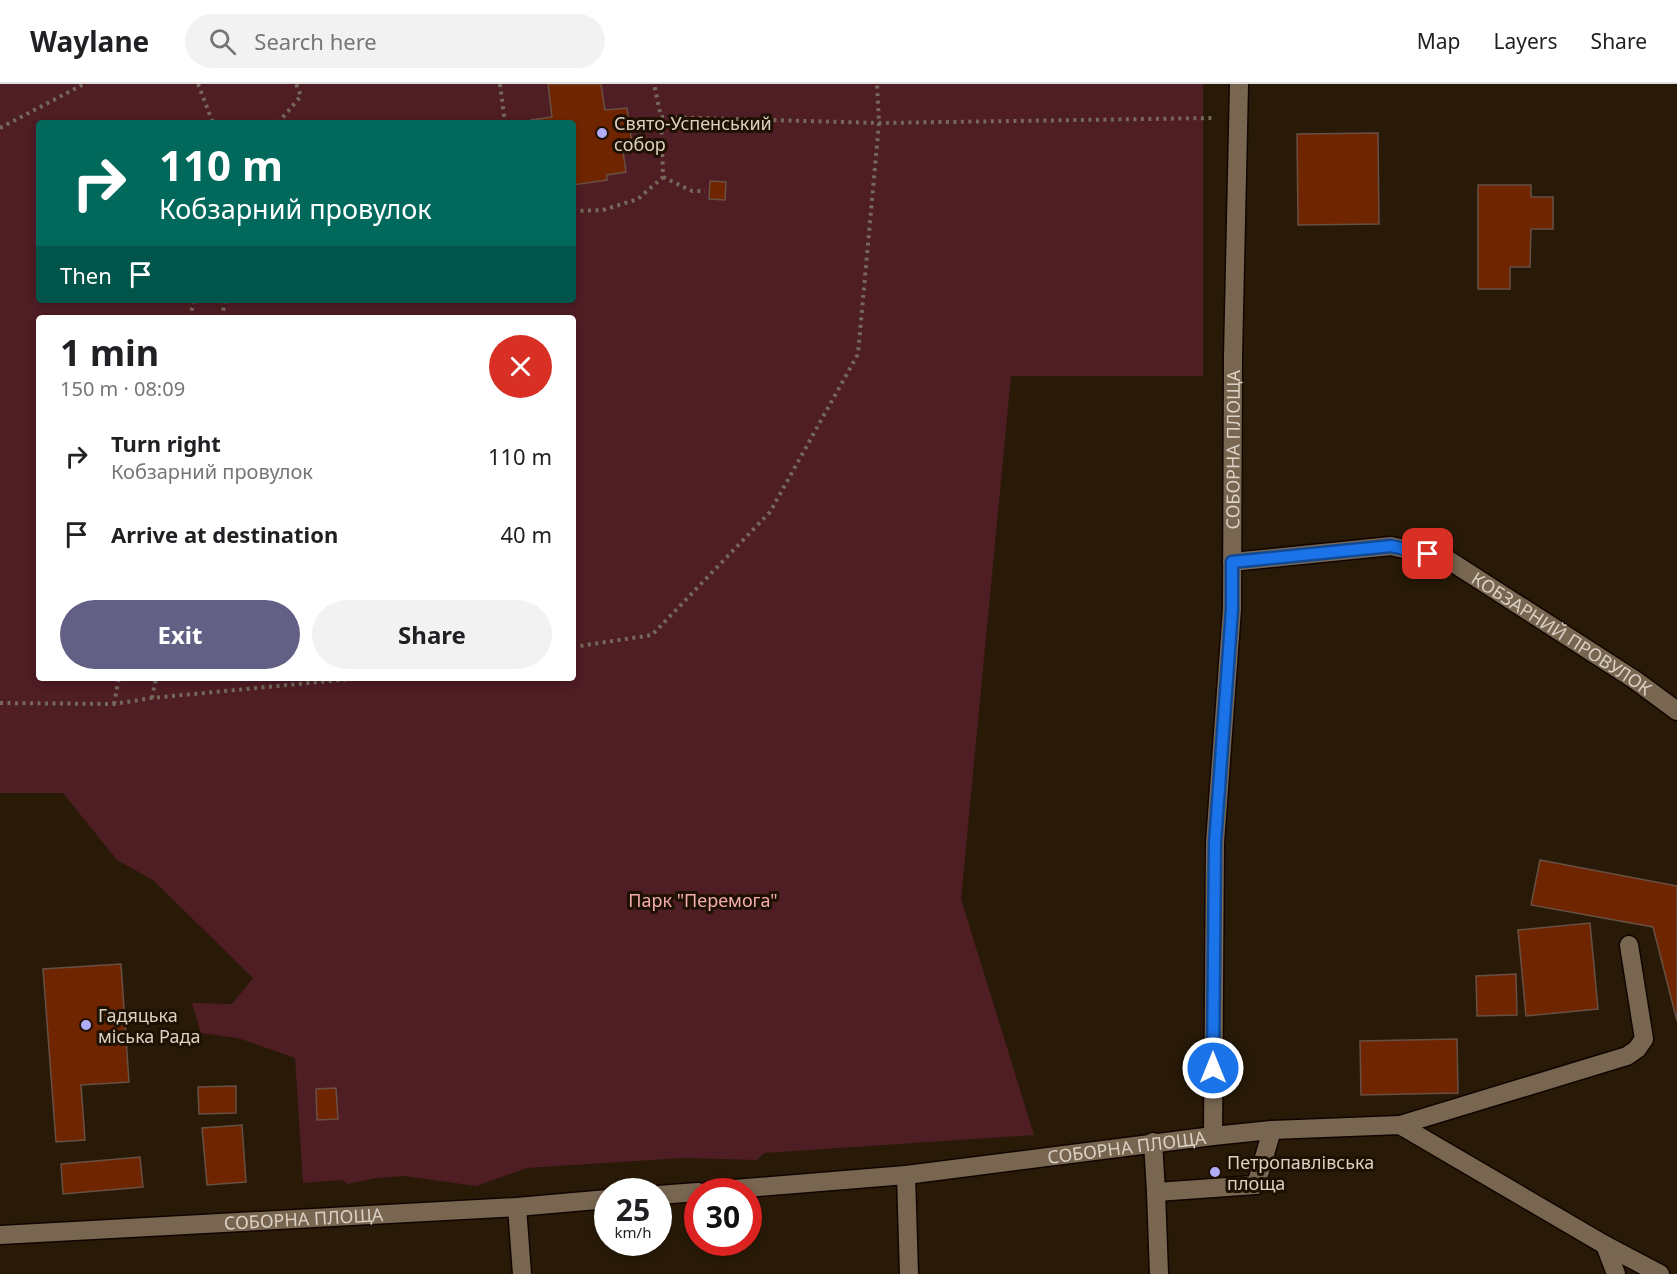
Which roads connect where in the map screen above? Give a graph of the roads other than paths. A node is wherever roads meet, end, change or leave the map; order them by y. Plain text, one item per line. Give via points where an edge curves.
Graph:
1 (1239, 84) edge
2 (1232, 562) junction
3 (1677, 711) edge
4 (1629, 945) dead end
5 (1400, 1125) junction
6 (1272, 1130) junction
7 (1213, 1136) junction
8 (1153, 1142) junction
9 (906, 1175) junction
10 (762, 1187) edge
11 (1156, 1192) junction
12 (594, 1200) edge
13 (517, 1207) junction
14 (0, 1234) edge
15 (1605, 1245) junction
16 (522, 1274) edge
17 (909, 1274) edge
18 (1159, 1274) edge
19 (1616, 1274) edge
20 (1660, 1274) edge

1 - 2 street, СОБОРНА ПЛОЩА
2 - 3 street, КОБЗАРНИЙ ПРОВУЛОК via 1391,546 1447,559
2 - 7 street, СОБОРНА ПЛОЩА via 1215,843
4 - 5 street via 1644,1039 1637,1049 1627,1056
5 - 6 street
5 - 15 street
6 - 7 street
6 - 11 street via 1256,1185
7 - 8 street, СОБОРНА ПЛОЩА
8 - 9 street, СОБОРНА ПЛОЩА
8 - 11 street
9 - 10 street, СОБОРНА ПЛОЩА
9 - 17 street
11 - 18 street
12 - 13 street, СОБОРНА ПЛОЩА
13 - 14 street, СОБОРНА ПЛОЩА
13 - 16 street
15 - 19 street
15 - 20 street

